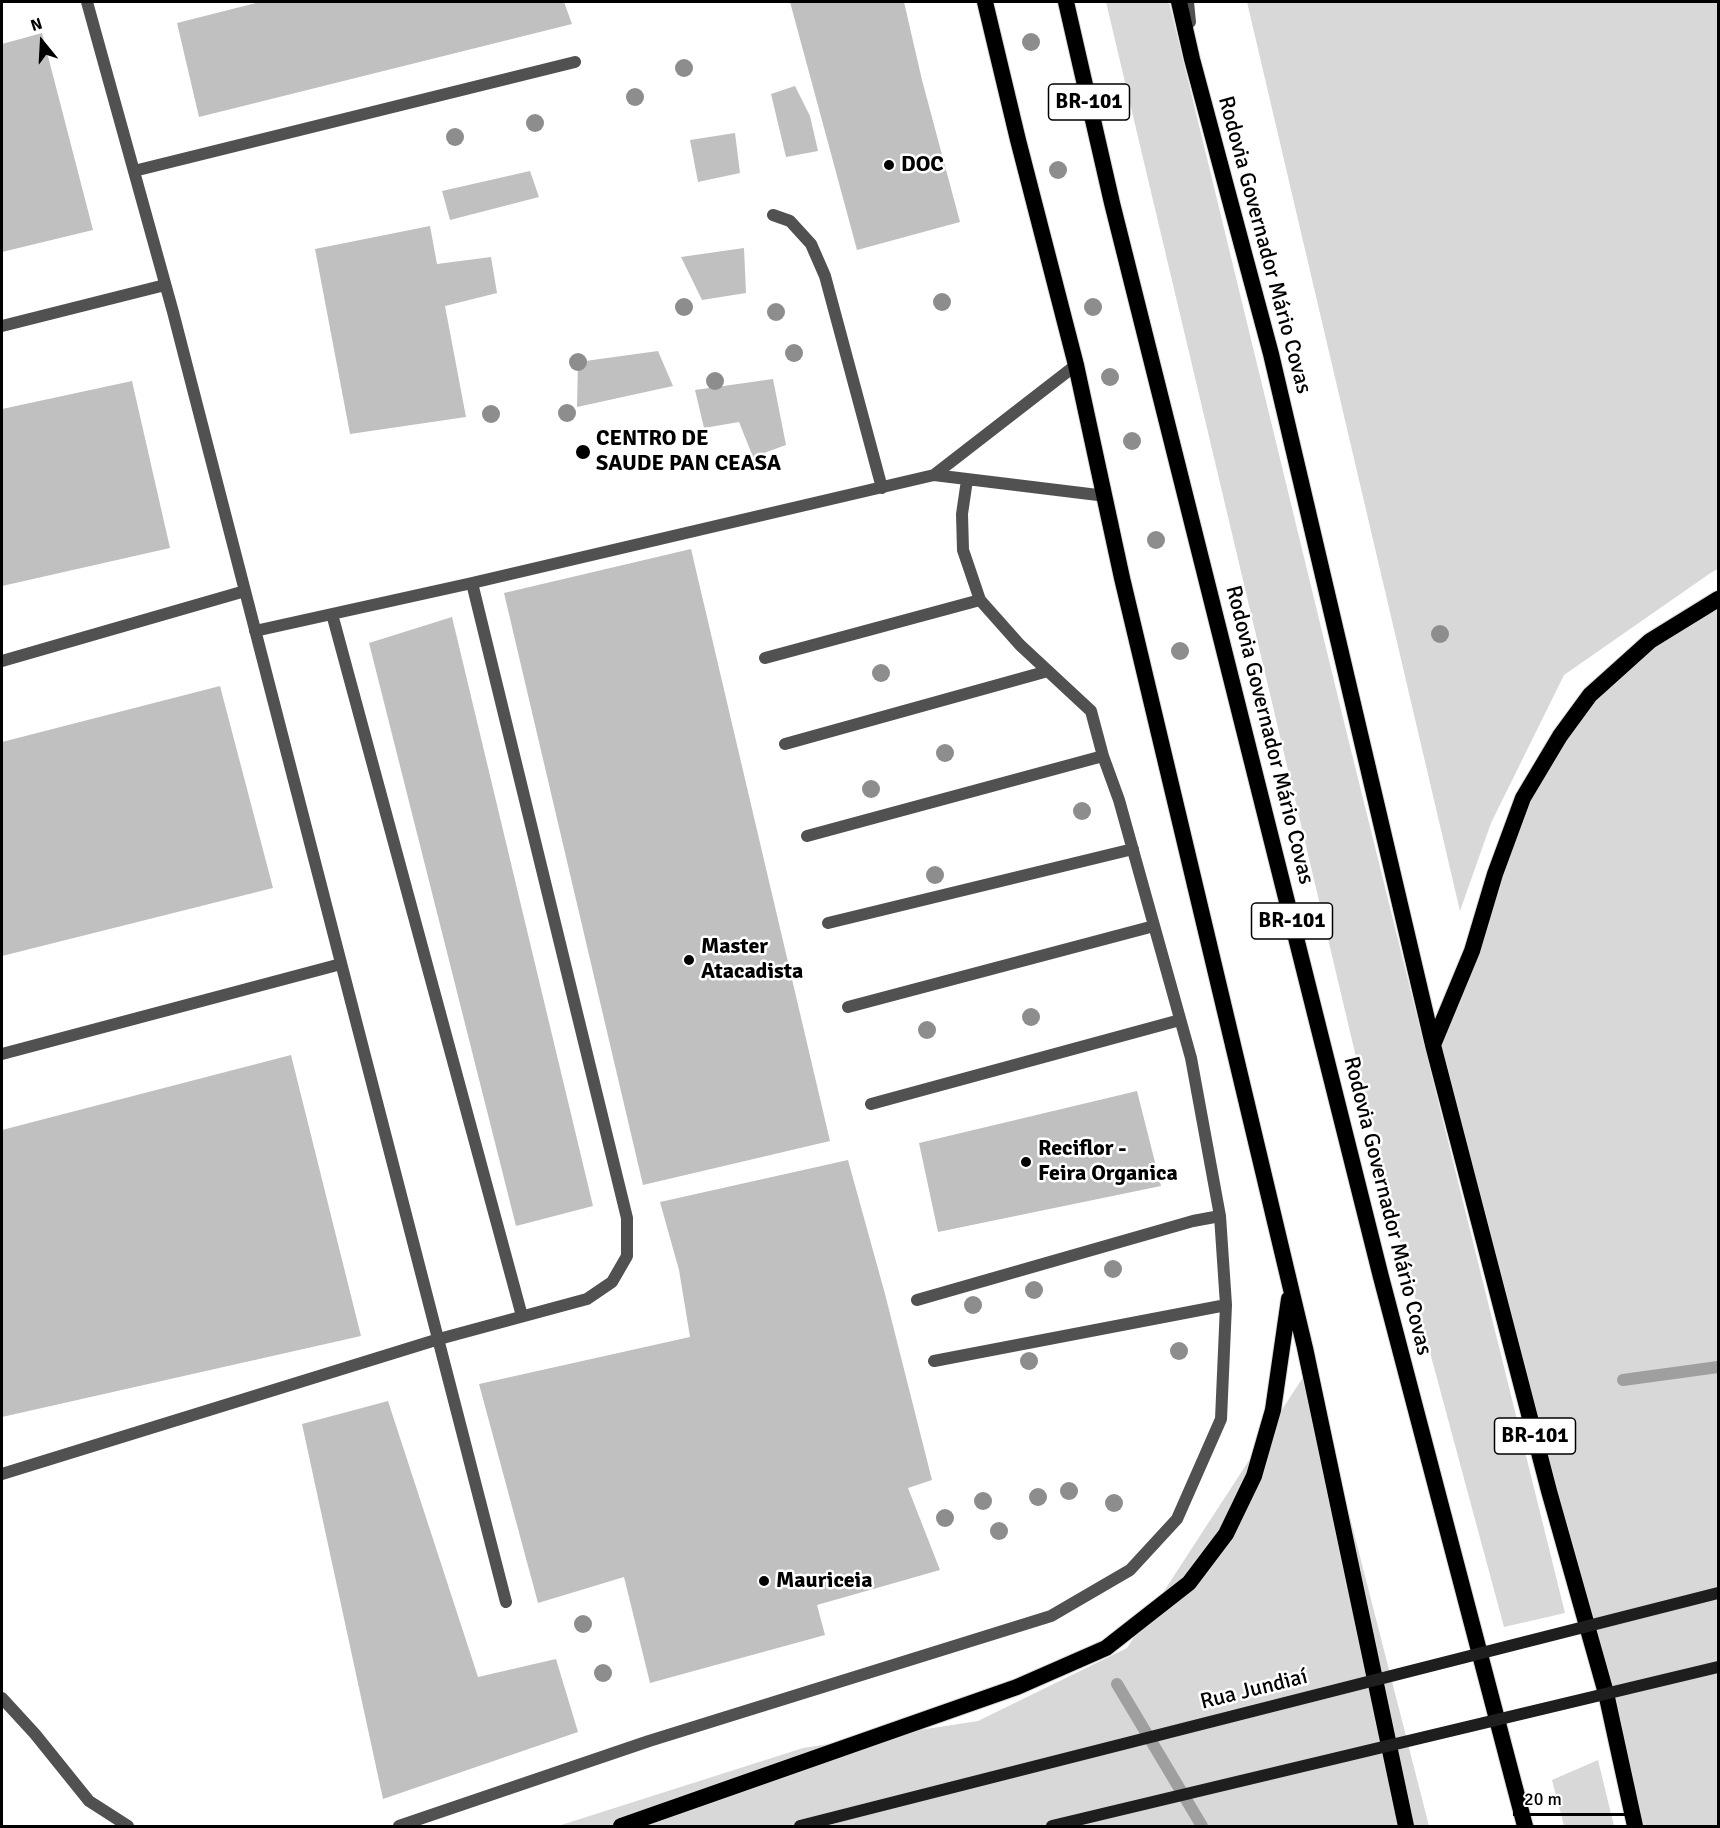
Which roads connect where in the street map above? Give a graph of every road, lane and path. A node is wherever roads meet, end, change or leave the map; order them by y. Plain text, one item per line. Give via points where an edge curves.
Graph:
1 (87, 2) edge
2 (985, 2) edge
3 (1066, 2) edge
4 (1179, 2) edge
5 (1188, 2) edge
6 (1192, 59) junction
7 (575, 62) dead end
8 (134, 171) junction
9 (773, 215) dead end
10 (165, 285) junction
11 (2, 326) edge
12 (1076, 365) junction
13 (934, 475) junction
14 (967, 480) junction
15 (882, 488) junction
16 (1106, 496) junction
17 (472, 583) junction
18 (245, 591) junction
19 (1719, 599) edge
20 (980, 600) junction
21 (332, 615) junction
22 (255, 632) junction
23 (765, 658) dead end
24 (2, 661) edge
25 (1048, 671) junction
26 (785, 744) dead end
27 (1103, 756) junction
28 (807, 836) dead end
29 (1132, 849) junction
30 (828, 923) dead end
31 (1154, 926) junction
32 (341, 964) junction
33 (848, 1006) dead end
34 (1180, 1020) junction
35 (1433, 1045) junction
36 (2, 1054) edge
37 (871, 1104) dead end
38 (1220, 1216) junction
39 (1291, 1289) junction
40 (917, 1300) dead end
41 (1226, 1305) junction
42 (522, 1316) junction
43 (439, 1339) junction
44 (934, 1361) dead end
45 (2, 1474) edge
46 (1719, 1593) edge
47 (506, 1602) dead end
48 (1719, 1667) edge
49 (2, 1698) edge
50 (129, 1827) edge
51 (399, 1827) edge
52 (621, 1827) edge
53 (800, 1827) edge
54 (1052, 1827) edge
55 (1406, 1827) edge
56 (1525, 1827) edge
57 (1635, 1827) edge

1 - 8 lane
2 - 12 highway
3 - 56 highway, Rodovia Governador Mário Covas / BR-101 via 1112,203 1375,1254
4 - 6 highway, Rodovia Governador Mário Covas / BR-101
5 - 6 lane
6 - 35 highway, Rodovia Governador Mário Covas / BR-101 via 1271,354
7 - 8 lane
8 - 10 lane
9 - 15 lane via 790,221 811,244 825,276
10 - 11 lane
10 - 18 lane
12 - 13 lane
12 - 16 highway
13 - 14 lane
13 - 15 lane
14 - 16 lane
14 - 20 lane via 962,514 963,550
15 - 17 lane
16 - 39 highway via 1122,578
17 - 21 lane
17 - 42 lane via 627,1218 627,1256 612,1282 587,1299
18 - 22 lane
18 - 24 lane
19 - 35 highway via 1650,641 1590,694 1560,736 1523,798 1472,951
20 - 23 lane
20 - 25 lane
21 - 22 lane
21 - 42 lane
22 - 32 lane
25 - 26 lane
25 - 27 lane via 1091,711
27 - 28 lane
27 - 29 lane
29 - 30 lane
29 - 31 lane
31 - 33 lane
31 - 34 lane
32 - 36 lane
32 - 43 lane
34 - 37 lane
34 - 38 lane via 1191,1058
35 - 57 highway, Rodovia Governador Mário Covas / BR-101 via 1606,1693
38 - 40 lane
38 - 41 lane
39 - 52 highway via 1273,1410 1254,1476 1226,1534 1189,1583 1106,1648 1017,1687
39 - 55 highway
41 - 44 lane
41 - 51 lane via 1221,1419 1177,1519 1130,1570 1051,1616 649,1741
42 - 43 lane
43 - 45 lane
43 - 47 lane
46 - 53 main road, Rua Jundiaí, bridge
48 - 54 main road, bridge
49 - 50 lane via 88,1801

